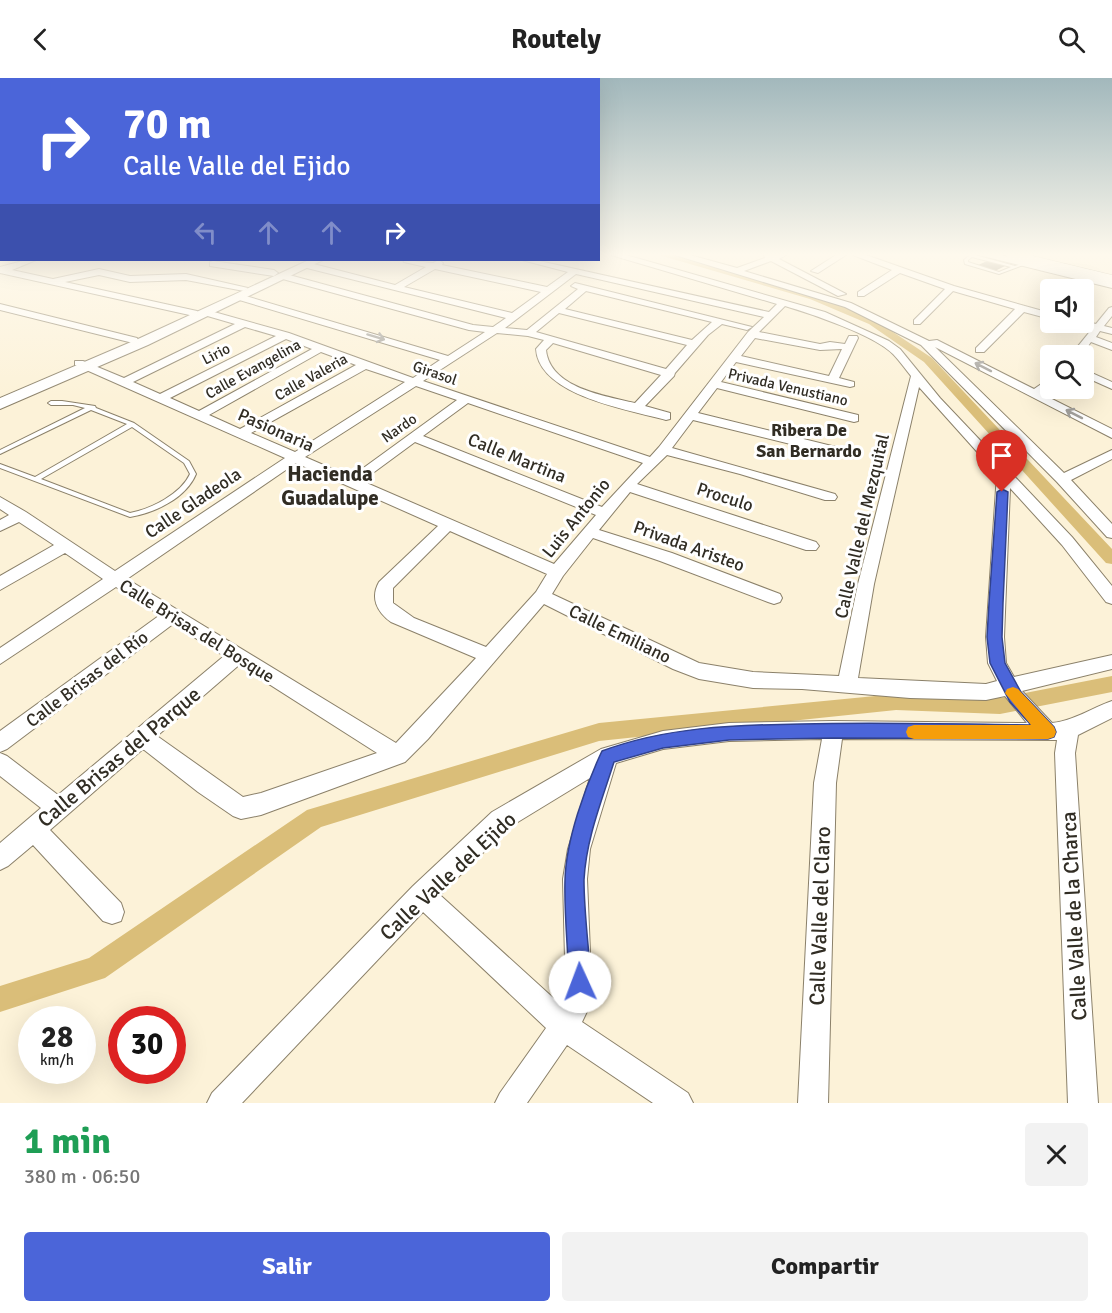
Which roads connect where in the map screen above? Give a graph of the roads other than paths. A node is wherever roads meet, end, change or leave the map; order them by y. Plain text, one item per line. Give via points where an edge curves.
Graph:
1 (153, 303) edge
2 (220, 303) edge
3 (274, 303) edge
4 (380, 303) edge
5 (457, 303) edge
6 (529, 303) edge
7 (565, 303) edge
8 (645, 303) edge
9 (717, 303) edge
10 (783, 303) joint
11 (840, 303) edge
12 (863, 303) edge
13 (936, 303) edge
14 (1004, 303) edge
15 (0, 307) edge
16 (1022, 308) junction
17 (558, 310) junction
18 (1112, 310) edge
19 (201, 313) junction
20 (1040, 313) edge
21 (769, 315) junction
22 (511, 316) junction
23 (719, 321) junction
24 (917, 322) dead end
25 (245, 323) junction
26 (859, 329) junction
27 (749, 330) junction
28 (494, 331) junction
29 (1112, 331) edge
30 (1094, 332) edge
31 (529, 333) junction
32 (1093, 333) joint
33 (1094, 333) edge
34 (285, 335) junction
35 (133, 340) junction
36 (550, 340) junction
37 (694, 344) junction
38 (1084, 345) edge
39 (820, 347) junction
40 (848, 347) junction
41 (1112, 347) edge
42 (321, 348) junction
43 (980, 350) dead end
44 (734, 358) junction
45 (447, 359) junction
46 (82, 365) junction
47 (365, 365) junction
48 (841, 365) junction
49 (670, 374) junction
50 (916, 377) junction
51 (1094, 377) edge
52 (832, 380) junction
53 (413, 382) junction
54 (123, 383) junction
55 (714, 384) junction
56 (850, 384) dead end
57 (1112, 386) edge
58 (1040, 390) edge
59 (1035, 394) junction
60 (0, 395) edge
61 (160, 399) junction
62 (466, 399) junction
63 (51, 403) dead end
64 (0, 404) edge
65 (94, 407) junction
66 (638, 407) junction
67 (690, 415) junction
68 (200, 416) junction
69 (666, 416) dead end
70 (854, 418) dead end
71 (132, 424) junction
72 (240, 434) junction
73 (1112, 434) edge
74 (414, 437) junction
75 (664, 450) junction
76 (835, 451) dead end
77 (0, 452) edge
78 (1112, 454) edge
79 (293, 459) junction
80 (653, 462) junction
81 (0, 466) edge
82 (1004, 472) junction
83 (36, 479) junction
84 (1062, 479) junction
85 (351, 483) junction
86 (627, 486) junction
87 (830, 497) dead end
88 (0, 502) edge
89 (605, 513) junction
90 (21, 515) junction
91 (448, 525) junction
92 (0, 526) edge
93 (590, 532) junction
94 (1112, 533) edge
95 (65, 546) junction
96 (811, 546) dead end
97 (557, 572) junction
98 (115, 579) junction
99 (0, 584) edge
100 (542, 596) junction
101 (774, 598) dead end
102 (1112, 598) edge
103 (173, 615) junction
104 (237, 656) junction
105 (489, 656) junction
106 (0, 657) edge
107 (1112, 662) edge
108 (847, 684) junction
109 (1009, 688) junction
110 (1112, 709) edge
111 (833, 730) junction
112 (1059, 731) junction
113 (143, 737) junction
114 (0, 743) edge
115 (398, 755) junction
116 (608, 756) junction
117 (0, 764) edge
118 (58, 808) junction
119 (34, 830) junction
120 (0, 858) edge
121 (422, 895) junction
122 (112, 912) dead end
123 (564, 1026) junction
124 (222, 1103) edge
125 (510, 1103) edge
126 (678, 1103) edge
127 (813, 1103) edge
128 (1083, 1103) edge

1 - 19 street, Girasol
2 - 19 street
3 -> 45 street
4 - 28 street
5 - 22 street
6 - 22 street, Calle Gladeola
7 - 17 street
8 - 23 street
9 - 21 street
10 - 21 street, Luis Antonio
10 - 26 street
11 - 84 street via 925,343
59 -> 12 street
13 - 24 street
14 - 16 street
15 - 35 street
16 - 20 street
16 - 43 street
17 - 31 street
17 - 37 street
18 - 30 street
19 - 25 street, Girasol
19 - 35 street
19 - 46 street
21 - 27 street, Luis Antonio
22 - 28 street, Calle Gladeola
23 - 27 street
23 - 37 street
25 - 34 street, Girasol
25 - 54 street
26 - 40 street
26 - 50 street via 896,351
27 - 39 street
27 - 44 street, Luis Antonio
28 - 31 street
28 - 45 street, Calle Gladeola
29 - 33 street
31 - 36 street
32 - 38 street
32 - 41 street
34 - 42 street, Girasol
34 - 61 street, Lirio
35 - 46 street
36 - 49 street
36 - 66 street via 541,354 562,382
37 - 49 street
39 - 40 street
39 - 48 street
40 - 48 street
42 - 47 street, Girasol
42 - 68 street, Calle Evangelina
44 - 52 street
44 - 55 street, Luis Antonio
45 - 53 street, Calle Gladeola
46 - 54 street, Pasionaria
46 - 60 street
46 - 64 street
47 - 53 street, Girasol
47 - 72 street, Calle Valeria
48 - 52 street
49 - 66 street
50 - 82 street
50 - 108 street, Calle Valle del Mezquital via 866,584
51 - 57 street
52 - 56 street
53 - 62 street, Girasol
53 - 79 street, Calle Gladeola
54 - 61 street, Pasionaria
55 - 67 street, Luis Antonio
55 - 70 street, Privada Venustiano
58 - 59 street
73 -> 59 street
61 - 68 street, Pasionaria
62 - 74 street, Nardo
62 - 80 street, Girasol
63 - 65 lane
65 - 71 lane
65 - 77 lane
66 - 69 street
67 - 75 street, Luis Antonio
67 - 76 street
68 - 72 street, Pasionaria
71 - 83 lane
71 - 83 lane via 187,462 193,474 189,484 147,512 130,516
72 - 79 street, Pasionaria
74 - 85 street, Nardo
74 - 89 street, Calle Martina
75 - 80 street, Luis Antonio
75 - 87 street
78 - 84 street
79 - 85 street, Pasionaria
79 - 98 street, Calle Gladeola
80 - 86 street, Luis Antonio
81 - 83 lane
82 - 102 street
82 - 109 street via 995,637 998,663
84 - 94 street
85 - 91 street, Pasionaria
86 - 89 street, Luis Antonio
86 - 96 street, Proculo
88 - 90 street, Calle Brisas del Bosque
89 - 93 street, Luis Antonio
90 - 92 street
90 - 95 street, Calle Brisas del Bosque
91 - 97 street, Pasionaria
91 - 105 street via 385,586 384,604 398,618
93 - 97 street, Luis Antonio
93 - 101 street, Privada Aristeo
95 - 98 street, Calle Brisas del Bosque
95 - 99 street
97 - 100 street, Luis Antonio
98 - 103 street, Calle Brisas del Bosque
98 - 106 street, Calle Gladeola
100 - 105 street, Luis Antonio
100 - 108 street, Calle Emiliano via 699,671 753,680
103 - 104 street, Calle Brisas del Bosque
103 - 114 street, Calle Brisas del Río
104 - 113 street, Calle Brisas del Parque
104 - 115 street, Calle Brisas del Bosque
105 - 115 street, Luis Antonio
107 - 109 street, Calle Emiliano
108 - 109 street, Calle Emiliano via 986,692
109 - 112 street via 1024,708
110 - 112 street, Calle Valle del Ejido
111 - 112 street, Calle Valle del Ejido
111 - 116 street, Calle Valle del Ejido via 696,735 636,746
111 - 127 street, Calle Valle del Claro via 825,783
112 - 128 street, Calle Valle de la Charca via 1065,753
113 - 115 street via 236,806 249,808
113 - 118 street, Calle Brisas del Parque
116 - 121 street, Calle Valle del Ejido via 500,820
116 - 123 street via 579,849 575,879 579,1001
117 - 118 street
118 - 119 street, Calle Brisas del Parque
119 - 120 street, Calle Brisas del Parque
119 - 122 street
121 - 123 street
121 - 124 street, Calle Valle del Ejido
123 - 125 street
123 - 126 street

